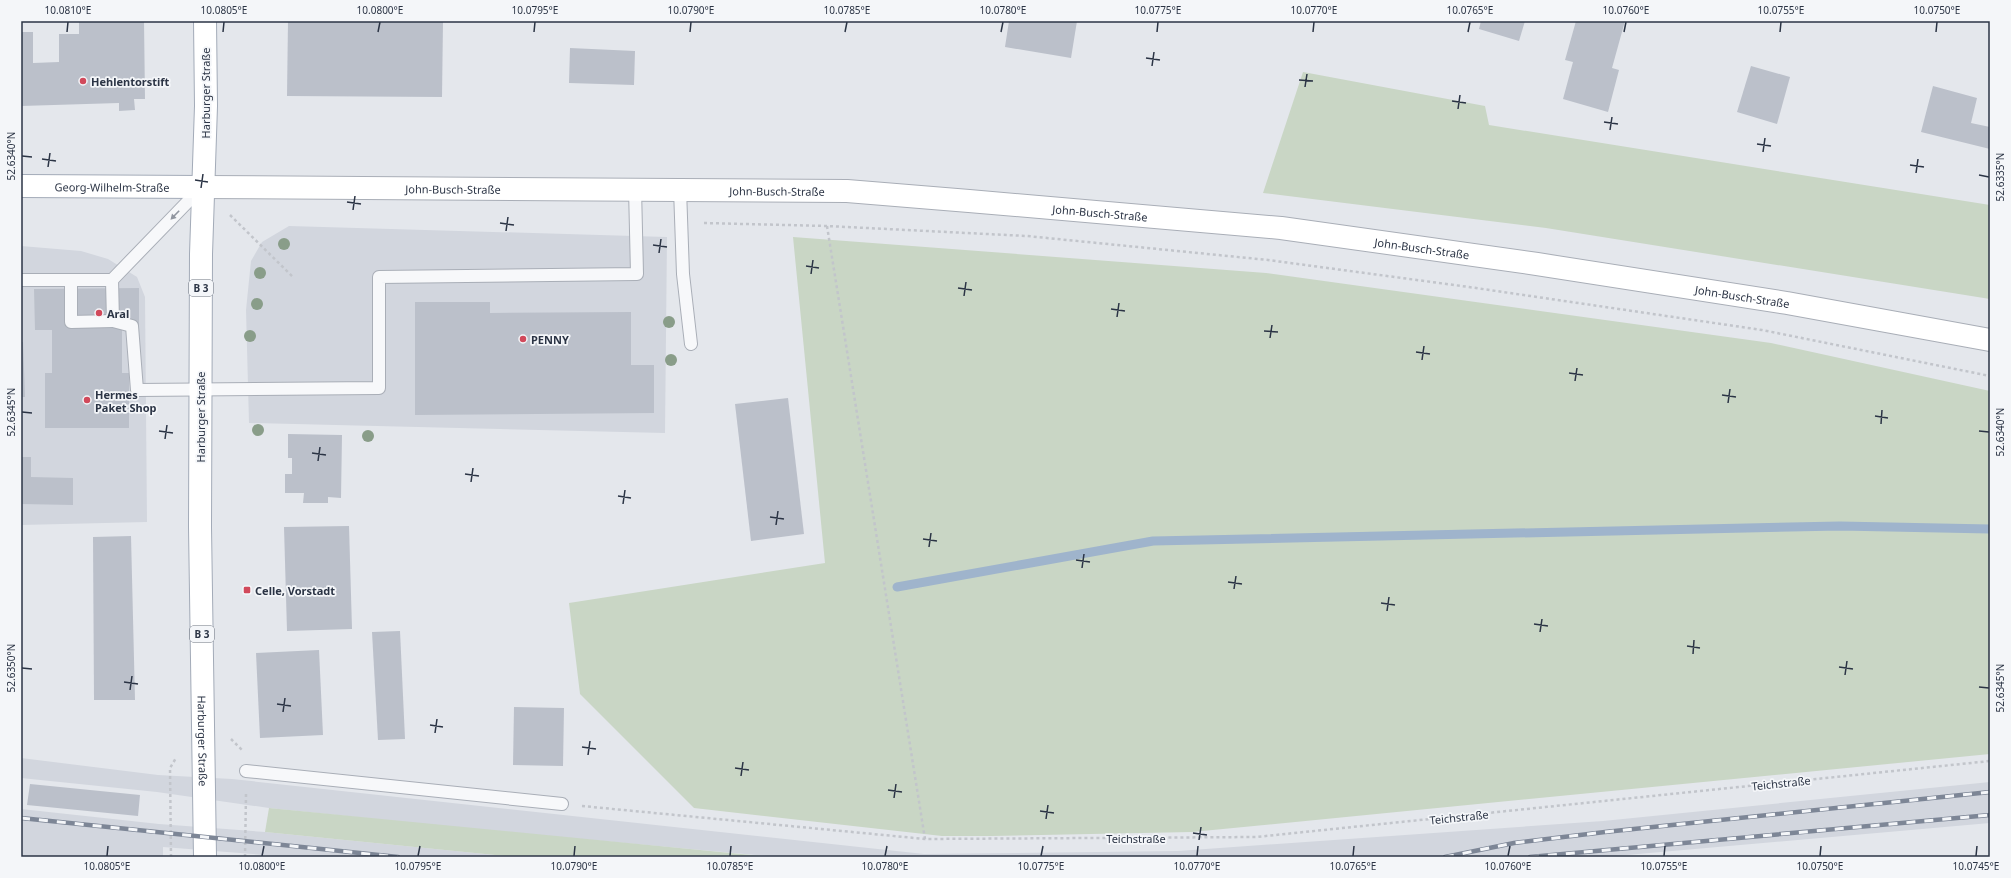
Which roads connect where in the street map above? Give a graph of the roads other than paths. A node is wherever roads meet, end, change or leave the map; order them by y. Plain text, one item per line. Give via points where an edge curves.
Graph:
1 (204, 21) edge
2 (21, 186) edge
3 (202, 186) junction
4 (635, 188) junction
5 (680, 189) junction
6 (21, 280) edge
7 (112, 280) junction
8 (71, 281) junction
9 (113, 321) junction
10 (1990, 340) edge
11 (691, 344) dead end
12 (201, 390) junction
13 (246, 771) dead end
14 (562, 804) road end
15 (205, 857) edge

1 - 3 main road, Harburger Straße / B 3 via 206,106
2 - 3 main road, Georg-Wilhelm-Straße
3 - 4 main road, John-Busch-Straße
3 -> 7 lane
3 - 12 main road, Harburger Straße / B 3
4 - 5 main road, John-Busch-Straße
4 - 12 lane via 637,274 379,277 379,388
5 - 10 main road, John-Busch-Straße via 847,191 1281,228 1771,300
5 - 11 lane via 683,274
6 - 8 lane
7 - 8 lane
7 - 9 lane
8 - 9 lane via 71,322
9 - 12 lane via 132,326 137,390
12 - 15 main road, Harburger Straße / B 3 via 200,548
13 - 14 lane

